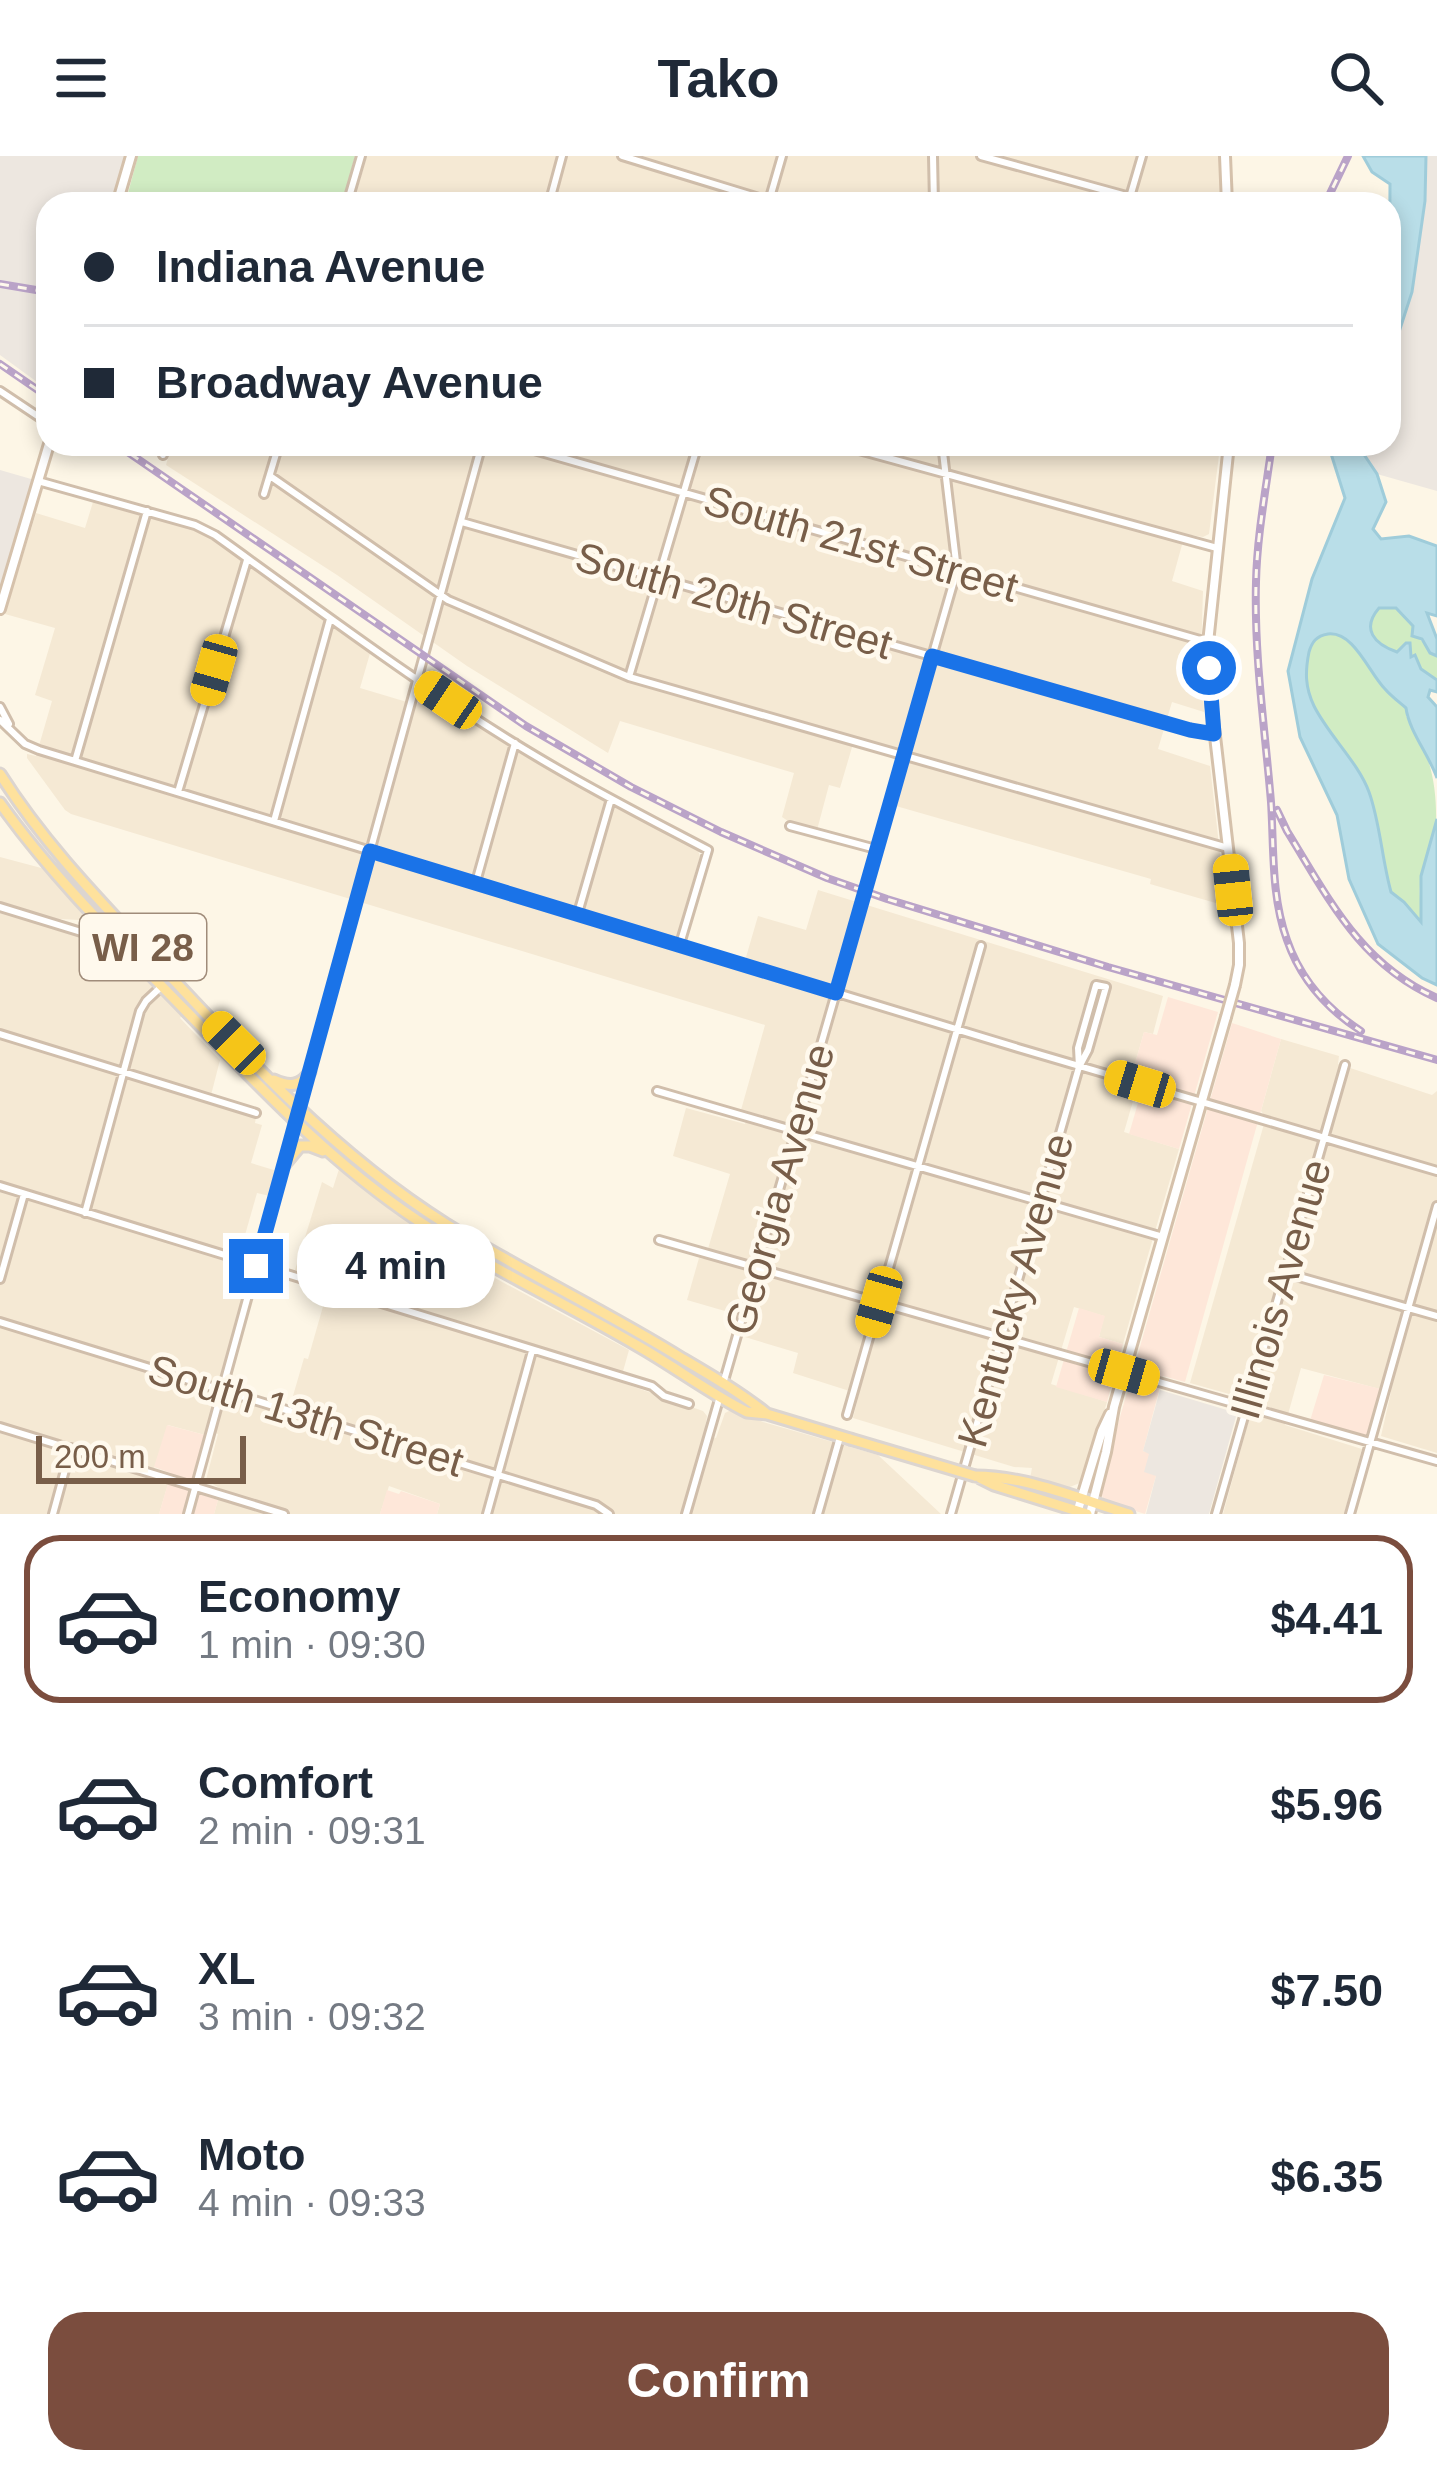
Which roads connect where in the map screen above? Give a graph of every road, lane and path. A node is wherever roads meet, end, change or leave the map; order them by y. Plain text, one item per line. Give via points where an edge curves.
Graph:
1 (131, 156) edge
2 (361, 156) edge
3 (562, 156) edge
4 (622, 156) edge
5 (782, 156) edge
6 (933, 156) edge
7 (982, 156) edge
8 (1022, 156) edge
9 (1142, 156) edge
10 (1225, 156) edge
11 (1019, 166) junction
12 (120, 192) edge
13 (350, 192) edge
14 (552, 192) edge
15 (736, 192) edge
16 (771, 192) edge
17 (934, 192) edge
18 (1112, 192) edge
19 (1131, 192) edge
20 (1226, 192) edge
21 (0, 391) edge
22 (36, 415) edge
23 (46, 456) edge
24 (275, 456) edge
25 (479, 456) edge
26 (555, 456) edge
27 (695, 456) edge
28 (878, 456) edge
29 (943, 456) edge
30 (1224, 456) edge
31 (269, 476) junction
32 (945, 476) junction
33 (38, 481) junction
34 (684, 493) junction
35 (264, 494) dead end
36 (146, 511) junction
37 (461, 522) junction
38 (1217, 548) junction
39 (247, 558) junction
40 (957, 570) junction
41 (658, 578) junction
42 (441, 596) junction
43 (0, 609) edge
44 (330, 619) junction
45 (1208, 643) junction
46 (932, 656) junction
47 (629, 677) junction
48 (418, 680) junction
49 (0, 707) edge
50 (0, 721) edge
51 (10, 728) junction
52 (1214, 734) junction
53 (515, 743) junction
54 (903, 756) junction
55 (76, 761) junction
56 (0, 774) edge
57 (178, 792) junction
58 (610, 799) junction
59 (0, 803) edge
60 (274, 821) junction
61 (790, 826) dead end
62 (1228, 848) junction
63 (876, 850) junction
64 (370, 851) junction
65 (476, 882) junction
66 (0, 907) edge
67 (88, 909) junction
68 (578, 913) junction
69 (70, 927) junction
70 (120, 944) junction
71 (680, 944) junction
72 (981, 946) dead end
73 (171, 977) junction
74 (162, 986) junction
75 (836, 993) junction
76 (957, 1030) junction
77 (0, 1034) edge
78 (1345, 1065) dead end
79 (1079, 1066) junction
80 (124, 1072) junction
81 (310, 1072) junction
82 (268, 1077) junction
83 (657, 1091) dead end
84 (1201, 1102) junction
85 (300, 1109) junction
86 (256, 1113) dead end
87 (296, 1123) junction
88 (795, 1132) junction
89 (1322, 1139) junction
90 (332, 1156) junction
91 (285, 1164) junction
92 (918, 1167) junction
93 (1437, 1172) edge
94 (0, 1186) edge
95 (25, 1194) junction
96 (1040, 1202) junction
97 (1437, 1206) edge
98 (86, 1213) junction
99 (1163, 1237) junction
100 (659, 1240) dead end
101 (256, 1266) junction
102 (757, 1268) junction
103 (1284, 1273) junction
104 (0, 1279) edge
105 (879, 1302) junction
106 (1408, 1309) junction
107 (1437, 1316) edge
108 (0, 1322) edge
109 (1001, 1337) junction
110 (532, 1351) junction
111 (1124, 1372) junction
112 (724, 1383) junction
113 (222, 1390) junction
114 (720, 1396) junction
115 (689, 1404) dead end
116 (1246, 1407) junction
117 (766, 1414) junction
118 (847, 1415) dead end
119 (0, 1426) edge
120 (845, 1438) junction
121 (1370, 1442) junction
122 (71, 1448) junction
123 (1437, 1461) edge
124 (498, 1474) junction
125 (195, 1487) junction
126 (1084, 1509) edge
127 (53, 1514) edge
128 (188, 1514) edge
129 (284, 1514) edge
130 (487, 1514) edge
131 (609, 1514) edge
132 (686, 1514) edge
133 (818, 1514) edge
134 (950, 1514) edge
135 (1129, 1514) edge
136 (1216, 1514) edge
137 (1350, 1514) edge

1 - 12 main road
2 - 13 street
3 - 14 street
4 - 15 street
5 - 16 street
6 - 17 street
7 - 11 street
8 - 11 street
9 - 19 street
10 - 20 main road
11 - 18 street
21 - 22 street
23 - 33 main road
24 - 31 street
25 - 37 street
26 - 34 street, South 21st Street
27 - 34 street
28 - 32 street
29 - 32 street, Georgia Avenue
30 - 38 main road
31 - 35 street
31 - 42 street
32 - 38 street
32 - 40 street, Georgia Avenue
33 - 36 street
33 - 43 main road
34 - 40 street, South 21st Street
34 - 41 street
36 - 39 street via 201,527
36 - 55 street
37 - 41 street, South 20th Street
37 - 42 street
38 - 45 main road
39 - 44 street
39 - 57 street
40 - 45 street, South 21st Street
40 - 46 street, Georgia Avenue
41 - 46 street, South 20th Street
41 - 47 street
42 - 47 street
42 - 48 street
44 - 48 street
44 - 60 street
45 - 52 main road
46 - 52 street, South 20th Street
46 - 54 street, Georgia Avenue
47 - 54 street
48 - 53 street
48 - 64 street
49 - 51 street
50 - 51 street
51 - 55 street via 25,744
52 - 62 main road
53 - 58 street
53 - 65 street
54 - 62 street
54 - 63 street, Georgia Avenue
55 - 57 street
56 - 73 main road, WI 28 via 64,862
57 - 60 street
58 - 68 street
58 - 71 street via 708,850
59 - 67 main road, WI 28
60 - 64 street
61 - 63 street
62 - 84 main road, bridge via 1239,943 1235,985
63 - 75 street, Georgia Avenue, bridge
64 - 65 street
64 - 81 street
65 - 68 street
66 - 69 street
67 - 69 street via 85,921
67 - 70 main road, WI 28
68 - 71 street
69 - 70 street
70 - 74 main road, WI 28
71 - 75 street
72 - 76 street
73 - 74 street
73 - 82 main road, WI 28
74 - 80 street via 141,1009
74 - 87 main road, WI 28
75 - 76 street
75 - 88 street, Georgia Avenue
76 - 79 street
76 - 92 street
77 - 80 street
78 - 89 street, Illinois Avenue
79 - 79 street, Kentucky Avenue via 1088,1050 1106,987 1096,985
79 - 84 street
79 - 96 street, Kentucky Avenue
80 - 86 street
80 - 98 street
81 - 82 main road via 293,1085
81 - 85 street
82 - 85 main road, WI 28
83 - 88 street
84 - 89 street
84 - 99 main road
85 - 87 street
85 - 112 main road, WI 28 via 442,1221
87 - 90 main road, WI 28
87 - 91 street
88 - 92 street
88 - 102 street, Georgia Avenue
89 - 93 street
89 - 103 street, Illinois Avenue
90 - 91 main road via 305,1145
90 - 114 main road, WI 28 via 455,1245
91 - 101 street
92 - 96 street
92 - 105 street
94 - 95 street
95 - 98 street
95 - 104 street
96 - 99 street
96 - 109 street, Kentucky Avenue
97 - 106 street
98 - 101 street
99 - 111 main road
100 - 102 street
101 - 110 street
101 - 113 street
102 - 105 street
102 - 112 street, Georgia Avenue
103 - 106 street
103 - 116 street, Illinois Avenue
105 - 109 street
105 - 118 street
106 - 107 street
106 - 121 street
108 - 113 street, South 13th Street
109 - 111 street
109 - 134 street, Kentucky Avenue
110 - 115 street
110 - 124 street
111 - 116 street
111 - 126 main road
112 - 114 street, Georgia Avenue
112 - 117 main road, WI 28
113 - 124 street, South 13th Street
113 - 125 street
114 - 117 main road, WI 28
114 - 132 street, Georgia Avenue
116 - 121 street
116 - 136 street, Illinois Avenue
117 - 120 main road, WI 28
119 - 122 street
120 - 126 main road, WI 28, bridge
120 - 133 street
121 - 123 street
121 - 137 street
122 - 125 street
122 - 127 street
124 - 130 street
124 - 131 street, South 13th Street
125 - 128 street
125 - 129 street
126 - 135 main road, WI 28

